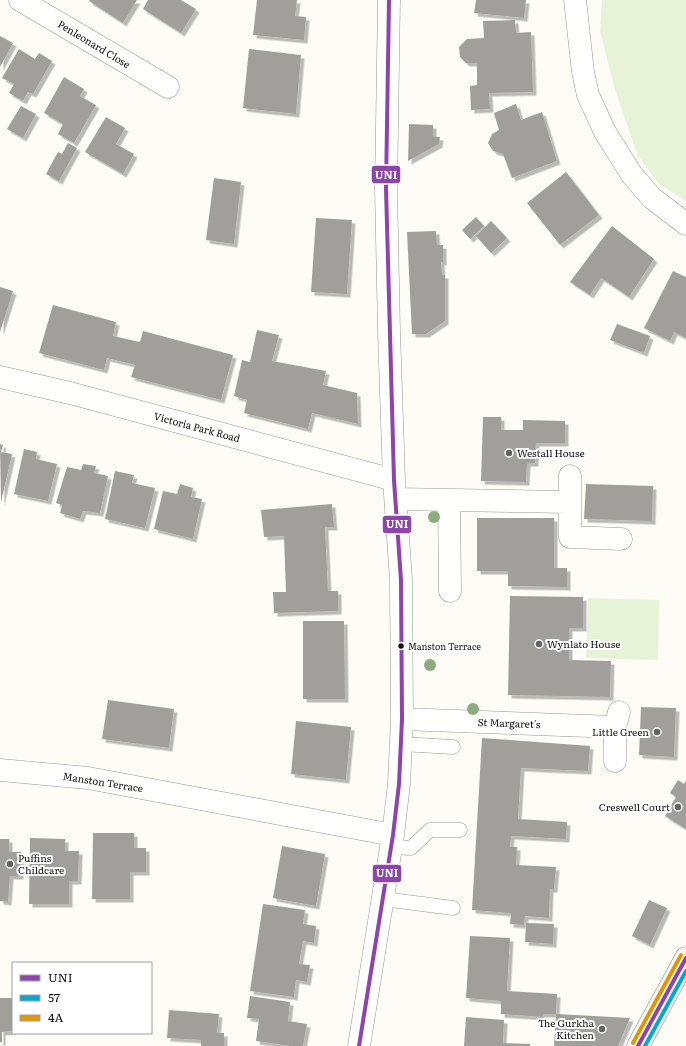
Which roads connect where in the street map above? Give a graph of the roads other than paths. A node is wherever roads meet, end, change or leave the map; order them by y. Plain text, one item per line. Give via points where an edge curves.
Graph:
1 (20, 0) edge
2 (389, 0) edge
3 (575, 0) edge
4 (168, 87) dead end
5 (686, 224) edge
6 (0, 377) edge
7 (570, 476) dead end
8 (395, 489) junction
9 (449, 500) junction
10 (570, 502) junction
11 (621, 539) dead end
12 (450, 591) dead end
13 (402, 719) junction
14 (401, 744) junction
15 (453, 747) dead end
16 (615, 761) dead end
17 (0, 770) edge
18 (460, 830) dead end
19 (392, 841) junction
20 (383, 899) junction
21 (453, 908) dead end
22 (686, 958) edge
23 (358, 1046) edge
24 (638, 1046) edge

1 - 4 street, Penleonard Close
2 - 8 street via 386,188
3 - 5 street via 588,94 605,132 632,175 652,198
6 - 8 street, Victoria Park Road via 70,393
7 - 10 street
8 - 9 street
8 - 13 street via 401,580
9 - 10 street
9 - 12 street
10 - 11 street via 570,537
13 - 14 street
13 - 16 street, St Margaret's via 617,719
14 - 15 lane
14 - 19 street
17 - 19 street, Manston Terrace via 88,778
18 - 19 lane via 430,830 411,848
19 - 20 street
20 - 21 lane
20 - 23 street
22 - 24 main road

